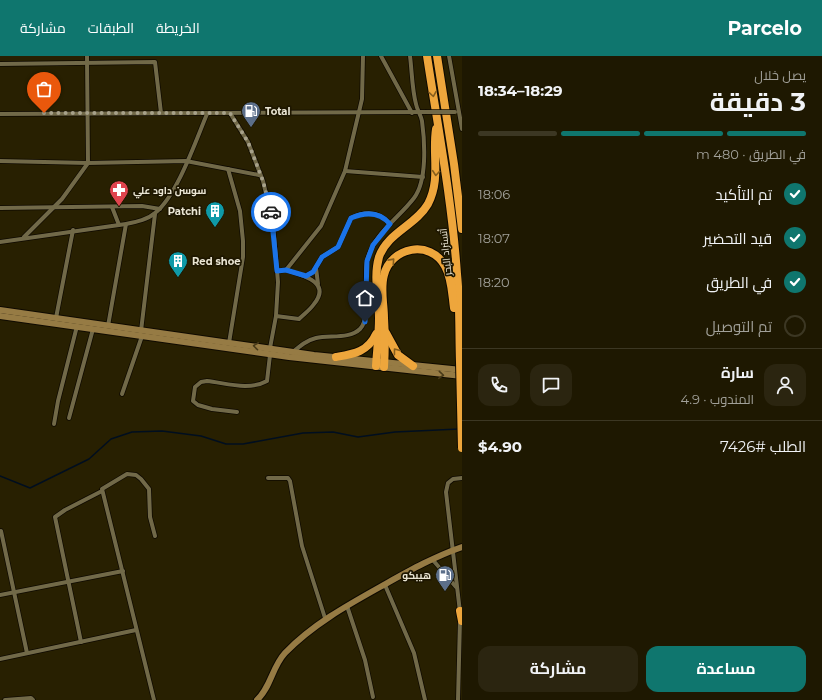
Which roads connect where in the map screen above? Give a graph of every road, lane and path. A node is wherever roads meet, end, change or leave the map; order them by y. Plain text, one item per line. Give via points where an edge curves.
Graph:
1 (87, 56) edge
2 (116, 56) edge
3 (364, 56) edge
4 (381, 56) edge
5 (410, 56) edge
6 (427, 56) edge
7 (437, 56) edge
8 (449, 56) edge
9 (116, 61) junction
10 (87, 62) junction
11 (0, 64) edge
12 (359, 112) junction
13 (461, 112) edge
14 (88, 113) junction
15 (161, 113) junction
16 (230, 113) junction
17 (412, 113) junction
18 (419, 113) junction
19 (0, 114) edge
20 (207, 114) junction
21 (437, 121) junction
22 (462, 129) edge
23 (0, 161) edge
24 (186, 161) junction
25 (88, 163) junction
26 (454, 164) junction
27 (228, 169) junction
28 (345, 171) junction
29 (259, 174) junction
30 (423, 176) junction
31 (462, 182) edge
32 (54, 207) junction
33 (112, 207) junction
34 (0, 208) edge
35 (160, 208) junction
36 (155, 214) junction
37 (126, 224) junction
38 (390, 224) junction
39 (119, 225) junction
40 (462, 229) edge
41 (73, 230) junction
42 (23, 238) junction
43 (0, 242) edge
44 (316, 268) junction
45 (286, 270) junction
46 (277, 271) junction
47 (306, 276) junction
48 (318, 285) junction
49 (0, 310) edge
50 (0, 316) edge
51 (276, 316) junction
52 (56, 318) junction
53 (459, 322) junction
54 (78, 326) junction
55 (108, 326) junction
56 (93, 328) junction
57 (381, 330) junction
58 (142, 333) junction
59 (229, 343) junction
60 (270, 351) junction
61 (294, 352) junction
62 (336, 357) junction
63 (380, 364) junction
64 (413, 366) junction
65 (461, 366) edge
66 (462, 376) edge
67 (122, 394) dead end
68 (237, 412) dead end
69 (69, 418) dead end
70 (54, 424) dead end
71 (462, 448) edge
72 (268, 478) dead end
73 (462, 478) edge
74 (102, 491) junction
75 (1, 531) edge
76 (155, 536) dead end
77 (462, 547) edge
78 (452, 550) junction
79 (431, 559) junction
80 (123, 572) junction
81 (70, 582) junction
82 (385, 585) junction
83 (456, 588) junction
84 (14, 592) junction
85 (0, 595) edge
86 (347, 606) junction
87 (460, 611) junction
88 (325, 618) junction
89 (462, 620) edge
90 (136, 630) junction
91 (81, 642) junction
92 (27, 653) junction
93 (0, 659) edge
94 (373, 697) dead end
95 (5, 700) edge
96 (33, 700) edge
97 (154, 700) edge
98 (257, 700) edge
99 (425, 700) edge
100 (458, 700) edge

1 - 10 street
2 - 9 street
3 - 12 street
4 - 17 street
5 - 18 street
6 -> 21 highway, أتستراد البحر
7 - 26 highway, أتستراد البحر
8 - 13 street
9 - 10 street
9 - 15 street via 154,62
10 - 11 street
10 - 14 street
12 - 16 street
12 - 17 street
12 - 28 street
13 - 18 street, bridge
13 - 22 street
14 - 15 street
14 - 19 street
14 - 25 street
15 - 20 street
16 - 20 street
16 - 29 street via 248,142
17 - 18 street
18 - 30 street
20 - 24 street
21 - 53 highway, أتستراد البحر via 454,237
21 -> 57 highway via 436,177 431,196 427,205 393,237 380,256 377,282
23 - 25 street
24 - 25 street
24 - 27 street
24 - 35 street via 175,187
25 - 32 street
26 - 31 highway
26 - 40 highway, أتستراد البحر
27 - 29 street
27 - 59 street via 240,212 243,242 243,257
28 - 30 street
28 - 45 street via 321,226
29 - 46 street via 271,212
30 - 38 street via 415,197
32 - 33 street
32 - 34 street
32 - 42 street
33 - 35 street
33 - 39 street
35 - 36 street
36 - 37 street
36 - 58 street
37 - 39 street
37 - 55 street
38 - 44 street via 375,213 351,218 338,247 322,257
38 - 61 street via 373,245 368,256 365,269 366,315 362,327 353,334 307,341
39 - 41 street
41 - 42 street
41 - 52 street
42 - 43 street
44 - 47 street
44 - 48 street
45 - 46 street
45 - 47 street
46 - 51 street
47 - 48 street
48 - 51 street via 315,303 299,319
49 - 52 main road
50 - 54 main road
51 - 60 street
52 - 55 main road
57 -> 53 highway via 382,285 385,271 398,254 414,249 425,250 444,265 450,278 454,309
53 - 65 highway, أتستراد البحر
54 - 56 main road
54 - 70 street
55 - 58 main road
56 - 58 main road
56 - 69 street
57 - 62 highway via 366,348
57 - 63 highway
64 -> 57 highway via 398,355
58 - 59 main road
58 - 60 main road
58 - 67 street
60 -> 59 main road
60 - 61 main road
60 - 63 main road
60 - 68 street via 268,377 263,383 238,386 207,381 195,387 193,401 198,405
61 - 62 main road
62 - 63 main road
63 - 64 main road
63 -> 66 main road
64 - 65 main road
65 - 71 highway, أتستراد البحر, bridge
72 - 88 street via 288,478 290,481 302,546
73 - 78 street via 453,479 446,488
74 - 76 street via 104,487 127,474 136,475 141,479 149,489 150,517
74 - 80 street
74 - 81 street via 55,517
75 - 84 street
77 - 78 main road
78 - 79 main road
78 - 83 street
79 - 82 main road
79 - 83 street
80 - 81 street
80 - 90 street
81 - 84 street
81 - 91 street
82 - 86 main road
82 - 99 street via 414,653
83 - 87 street
84 - 85 street
84 - 92 street
86 - 88 main road
86 - 94 street via 365,660
87 - 89 highway
87 - 100 street
88 - 98 main road via 285,653 277,663 267,688
90 - 91 street
90 - 97 street
91 - 92 street
92 - 93 street
95 - 96 street

